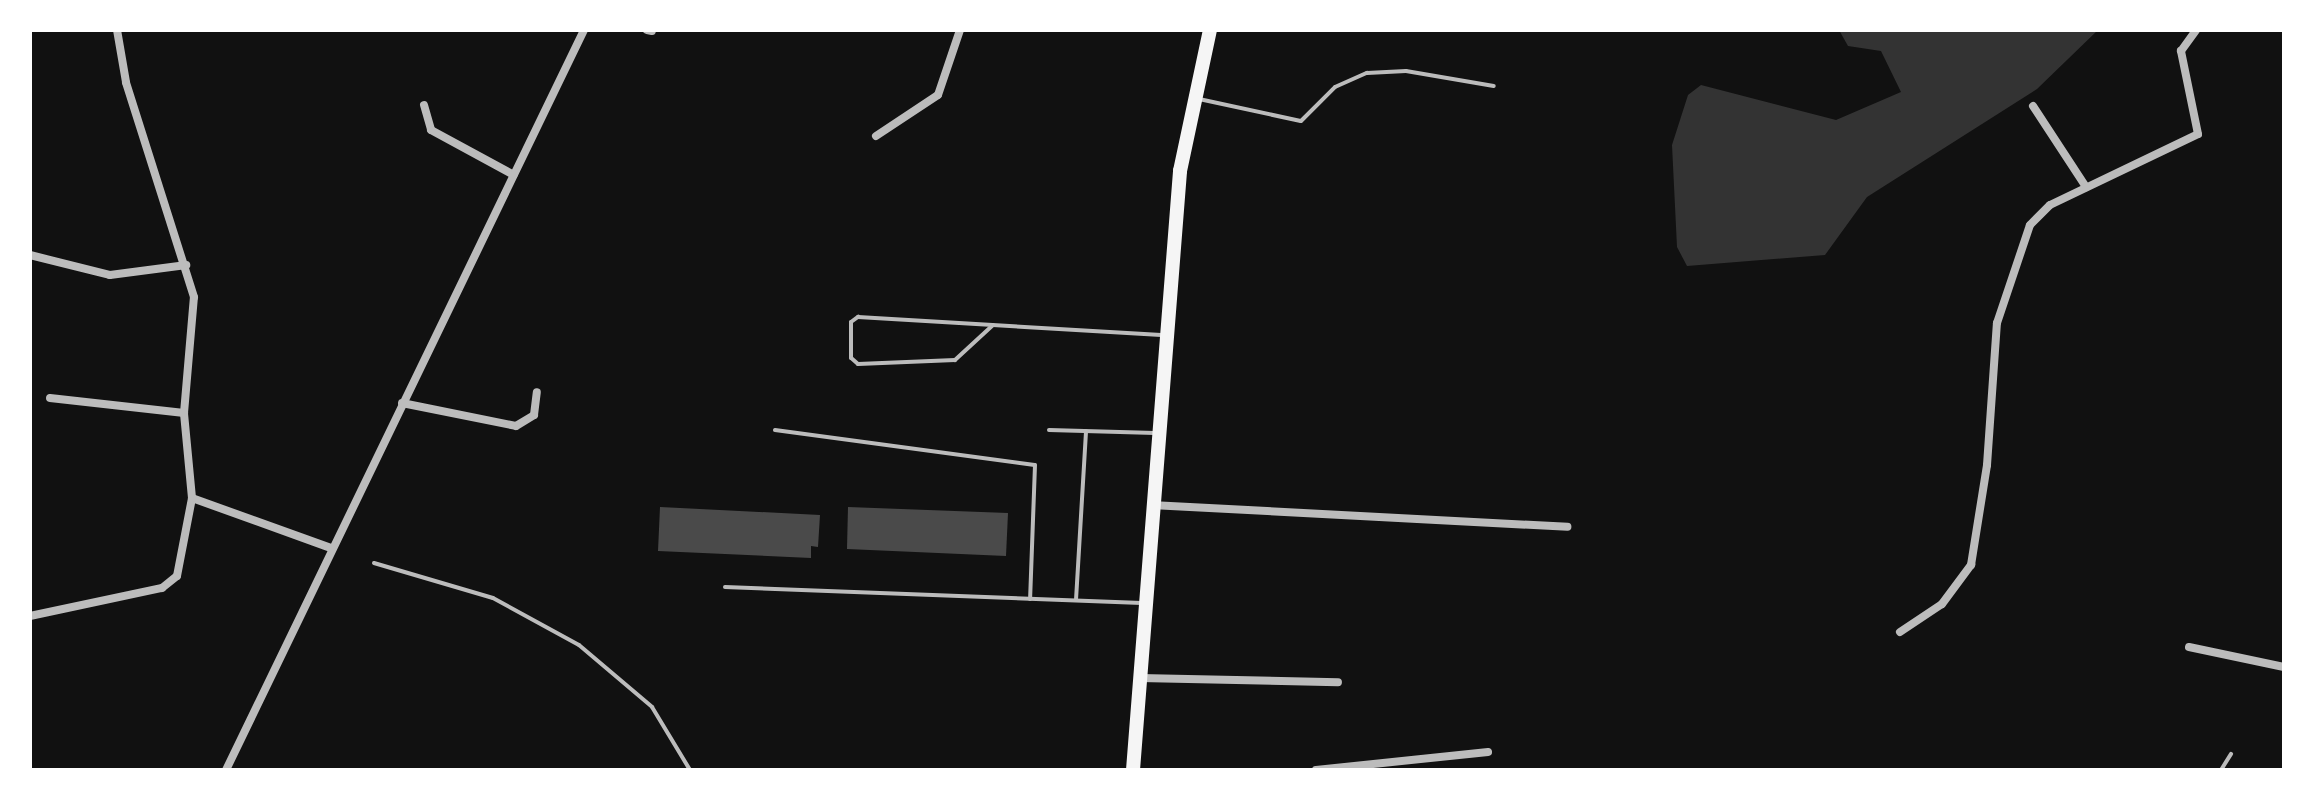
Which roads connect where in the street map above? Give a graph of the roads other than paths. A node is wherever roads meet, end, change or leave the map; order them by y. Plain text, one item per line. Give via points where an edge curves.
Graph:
1 (117, 30) edge
2 (584, 30) edge
3 (960, 30) edge
4 (1210, 30) edge
5 (2196, 30) edge
6 (1494, 86) dead end
7 (1193, 98) junction
8 (424, 105) dead end
9 (2033, 106) dead end
10 (876, 136) dead end
11 (514, 175) junction
12 (2086, 187) junction
13 (30, 255) edge
14 (186, 265) junction
15 (993, 325) junction
16 (1165, 335) junction
17 (537, 392) dead end
18 (50, 398) dead end
19 (402, 403) junction
20 (184, 413) junction
21 (775, 430) dead end
22 (1049, 430) dead end
23 (1086, 431) junction
24 (1156, 433) junction
25 (192, 498) junction
26 (1151, 505) junction
27 (1567, 527) dead end
28 (331, 548) junction
29 (374, 563) dead end
30 (725, 587) dead end
31 (1030, 599) junction
32 (1076, 601) junction
33 (1144, 603) junction
34 (30, 616) edge
35 (1900, 632) dead end
36 (2189, 647) dead end
37 (2284, 667) edge
38 (1139, 678) junction
39 (1338, 682) dead end
40 (1488, 752) dead end
41 (2231, 754) dead end
42 (226, 770) edge
43 (690, 770) edge
44 (1133, 770) edge
45 (1316, 770) edge
46 (2221, 770) edge

1 - 14 street via 126,82
2 - 11 street
3 - 10 street via 938,95
4 - 7 main road
5 - 12 street via 2181,51 2198,134
6 - 7 lane via 1406,71 1367,73 1335,87 1301,121
7 - 16 main road
8 - 11 street via 431,130
9 - 12 street
11 - 19 street
12 - 35 street via 2038,213 2001,298 1971,565 1942,604
13 - 14 street via 110,275
14 - 20 street via 194,314
15 - 15 lane via 955,360 858,364 851,358 851,322 858,317
15 - 16 lane
16 - 24 main road
17 - 19 street via 534,415 516,426
18 - 20 street
19 - 28 street
20 - 25 street
21 - 31 lane via 1035,465
22 - 23 lane
23 - 24 lane
23 - 32 lane
24 - 26 main road
25 - 28 street
25 - 34 street via 177,576 162,588
26 - 27 street
26 - 33 main road
28 - 42 street
29 - 43 lane via 493,598 579,645 652,707
30 - 31 lane
31 - 32 lane
32 - 33 lane
33 - 38 main road
36 - 37 street
38 - 39 street
38 - 44 main road
40 - 45 street
41 - 46 lane

